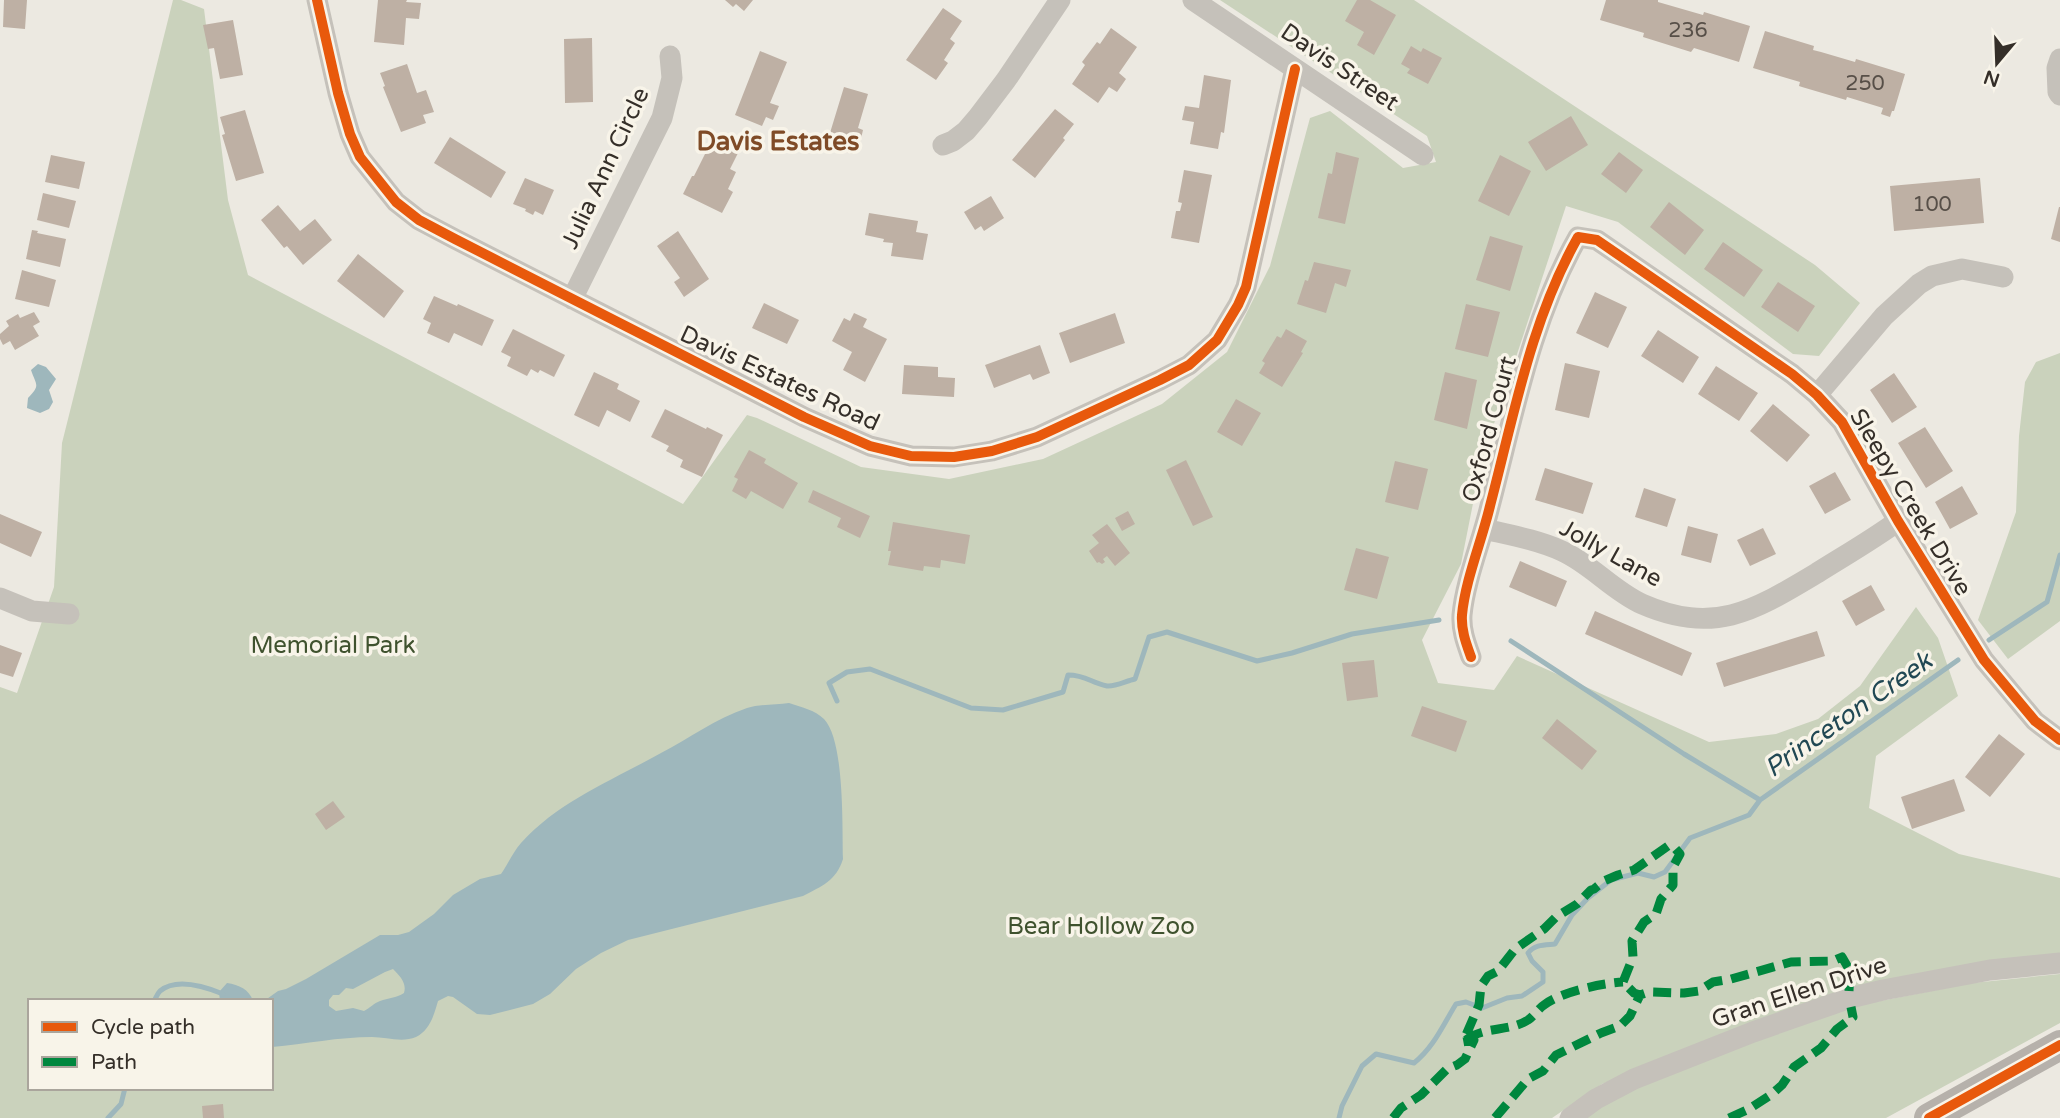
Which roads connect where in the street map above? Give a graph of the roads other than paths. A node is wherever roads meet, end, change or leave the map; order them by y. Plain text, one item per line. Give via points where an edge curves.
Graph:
1 (317, 0) edge
2 (1060, 0) edge
3 (1193, 0) edge
4 (670, 55) dead end
5 (2060, 59) edge
6 (1295, 69) junction
7 (2060, 95) edge
8 (943, 145) dead end
9 (1423, 155) dead end
10 (1597, 240) joint
11 (2003, 276) dead end
12 (572, 299) junction
13 (1817, 395) junction
14 (1898, 522) junction
15 (1484, 529) junction
16 (0, 598) edge
17 (69, 614) dead end
18 (1471, 657) dead end
19 (2060, 740) edge
20 (2060, 963) edge
21 (2060, 1045) edge
22 (1570, 1118) edge
23 (1929, 1118) edge

1 - 12 street, Davis Estates Road via 350,134 360,157 396,202 419,220
2 - 8 street via 978,117
3 - 6 street, Davis Street
4 - 12 street, Julia Ann Circle via 672,78 662,117
5 - 7 street
6 - 9 street, Davis Street
6 - 12 street, Davis Estates Road via 1246,287 1225,329 1189,365 1015,445 954,457 911,456 870,446
10 - 13 street, Sleepy Creek Drive
10 - 15 street, Oxford Court via 1578,237 1562,266 1533,343
11 - 13 street via 1962,269 1919,284 1884,316
13 - 14 street, Sleepy Creek Drive via 1842,422
14 - 15 street, Jolly Lane via 1775,598 1724,617 1697,618 1641,604 1563,551
14 - 19 street, Sleepy Creek Drive via 1984,660 2035,721
15 - 18 street, Oxford Court via 1462,615 1463,637
16 - 17 street via 32,611
20 - 22 street, Gran Ellen Drive via 1990,970 1850,999 1634,1079
21 - 23 main road

